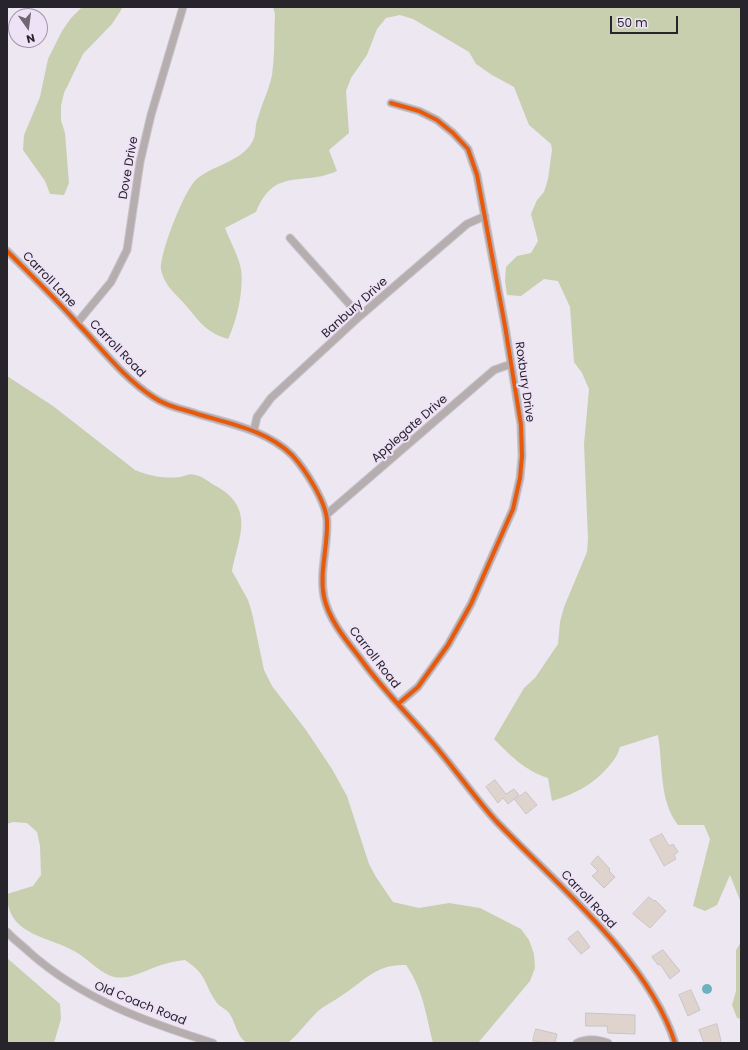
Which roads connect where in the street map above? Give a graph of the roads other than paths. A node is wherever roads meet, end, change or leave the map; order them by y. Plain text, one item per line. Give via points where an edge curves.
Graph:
1 (184, 7) edge
2 (391, 103) dead end
3 (485, 216) junction
4 (290, 238) dead end
5 (7, 251) edge
6 (360, 316) junction
7 (77, 323) junction
8 (511, 364) junction
9 (254, 430) junction
10 (326, 515) junction
11 (398, 704) junction
12 (7, 932) edge
13 (213, 1043) edge
14 (578, 1043) edge
15 (608, 1043) edge
16 (676, 1043) edge

1 - 7 street, Dove Drive via 151,115 140,162 127,250 111,282
2 - 3 street, Roxbury Drive via 437,120 468,149 477,174
3 - 6 street, Banbury Drive via 467,224
3 - 8 street, Roxbury Drive
4 - 6 street
5 - 7 street, Carroll Lane
6 - 9 street, Banbury Drive via 271,398 257,417
7 - 9 street, Carroll Road via 127,377 155,398 177,408
8 - 10 street, Applegate Drive via 494,370
8 - 11 street, Roxbury Drive via 521,425 522,456 513,509 471,604 448,645 418,687
9 - 10 street, Carroll Road via 291,455 312,481
10 - 11 street, Carroll Road via 323,572 324,597 329,612 362,661
11 - 16 street, Carroll Road via 442,754 469,791 604,932 655,998
12 - 13 street, Old Coach Road via 41,962 79,990 160,1026
14 - 15 street via 596,1039

